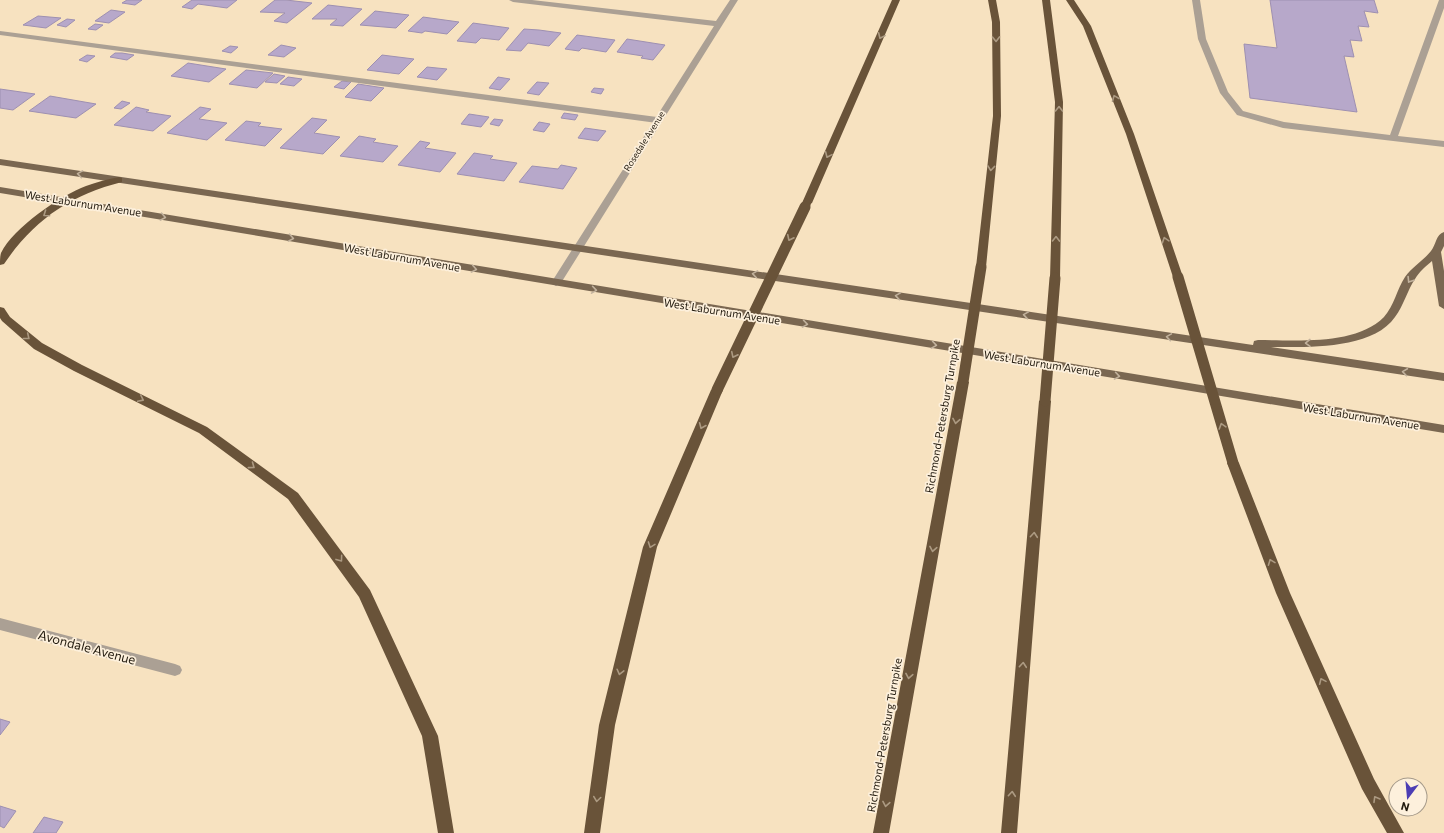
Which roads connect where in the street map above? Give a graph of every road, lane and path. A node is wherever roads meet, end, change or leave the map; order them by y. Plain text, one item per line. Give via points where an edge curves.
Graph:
1 (513, 0) edge
2 (734, 0) edge
3 (896, 0) edge
4 (992, 0) edge
5 (1046, 0) edge
6 (1070, 0) edge
7 (1196, 0) edge
8 (1444, 0) edge
9 (719, 24) junction
10 (0, 33) edge
11 (657, 120) junction
12 (1393, 138) junction
13 (1444, 144) edge
14 (0, 162) edge
15 (119, 180) junction
16 (0, 190) edge
17 (66, 200) junction
18 (1444, 235) edge
19 (577, 248) junction
20 (1436, 252) junction
21 (0, 262) edge
22 (556, 283) junction
23 (1444, 306) edge
24 (0, 310) edge
25 (1221, 344) junction
26 (1444, 378) edge
27 (1444, 429) edge
28 (0, 624) edge
29 (175, 670) dead end
30 (446, 833) edge
31 (592, 833) edge
32 (881, 833) edge
33 (1009, 833) edge
34 (1396, 833) edge

1 - 9 street
2 - 9 street, Rosedale Avenue
3 -> 31 highway, bridge via 807,203 717,390 650,547 607,725
4 -> 32 highway, Richmond-Petersburg Turnpike, bridge via 996,22 997,116 981,267 963,382
33 -> 5 highway, bridge via 1055,278 1059,102
34 -> 6 highway, bridge via 1368,784 1289,607 1233,463 1178,277 1130,134 1087,26
7 - 12 street via 1202,39 1224,93 1240,113 1283,125
8 - 12 street
9 - 11 street, Rosedale Avenue
10 - 11 street
11 - 19 street, Rosedale Avenue
12 - 13 street
15 -> 14 main road
15 - 17 highway via 90,188
15 - 19 main road
16 - 17 main road, West Laburnum Avenue
17 -> 21 highway via 23,232
17 -> 22 main road, West Laburnum Avenue
18 - 20 main road
19 - 22 street, Rosedale Avenue
25 -> 19 main road
20 - 23 main road
20 -> 25 main road via 1411,277 1387,319 1370,330 1344,340 1325,343
22 -> 27 main road, West Laburnum Avenue
24 -> 30 highway via 6,319 38,346 203,430 293,496 365,594 427,729
26 -> 25 main road
28 - 29 street, Avondale Avenue

